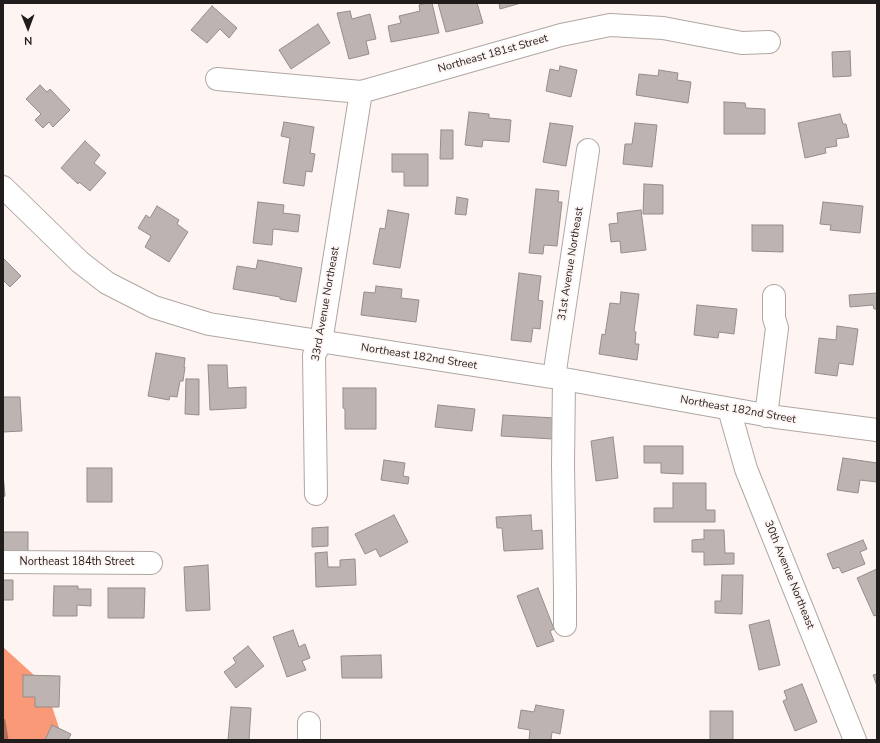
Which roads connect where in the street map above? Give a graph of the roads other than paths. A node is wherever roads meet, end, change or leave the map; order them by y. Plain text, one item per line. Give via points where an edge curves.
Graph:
1 (769, 42) dead end
2 (217, 79) dead end
3 (361, 92) junction
4 (588, 150) dead end
5 (3, 187) edge
6 (774, 296) dead end
7 (321, 342) junction
8 (559, 378) junction
9 (729, 409) junction
10 (766, 416) junction
11 (877, 430) edge
12 (316, 494) dead end
13 (3, 562) edge
14 (151, 563) dead end
15 (565, 625) dead end
16 (855, 740) edge

1 - 3 street, Northeast 181st Street via 742,43 663,28 610,25 560,35
2 - 3 street, Northeast 181st Street
3 - 7 street, 33rd Avenue Northeast
4 - 8 street, 31st Avenue Northeast
5 - 7 street, Northeast 182nd Street via 80,262 107,283 154,307 209,324
6 - 10 street via 776,328
7 - 8 street, Northeast 182nd Street
7 - 12 street, 33rd Avenue Northeast via 314,355
8 - 9 street, Northeast 182nd Street
8 - 15 street, 31st Avenue Northeast
9 - 10 street, Northeast 182nd Street
9 - 16 street, 30th Avenue Northeast via 746,469
10 - 11 street, Northeast 182nd Street
13 - 14 street, Northeast 184th Street

